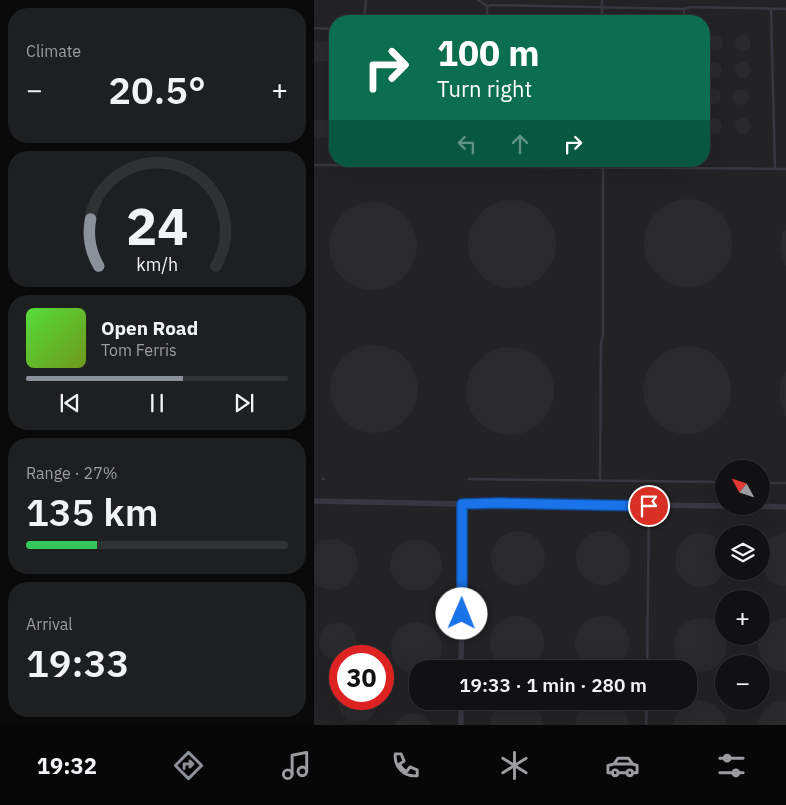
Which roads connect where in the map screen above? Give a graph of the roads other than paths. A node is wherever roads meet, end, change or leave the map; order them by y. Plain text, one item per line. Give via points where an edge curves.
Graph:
1 (366, 0) edge
2 (478, 0) edge
3 (602, 0) edge
4 (487, 6) junction
5 (603, 7) junction
6 (684, 9) junction
7 (771, 9) junction
8 (786, 9) edge
9 (365, 15) edge
10 (487, 15) edge
11 (602, 15) edge
12 (684, 15) edge
13 (314, 28) edge
14 (329, 29) edge
15 (329, 164) edge
16 (314, 165) edge
17 (603, 167) joint
18 (684, 167) joint
19 (775, 168) junction
20 (786, 169) edge
21 (469, 479) dead end
22 (600, 480) junction
23 (715, 482) edge
24 (770, 483) edge
25 (786, 483) edge
26 (314, 501) edge
27 (462, 504) junction
28 (649, 506) junction
29 (715, 506) edge
30 (770, 507) edge
31 (786, 507) edge
32 (461, 660) edge
33 (647, 660) edge
34 (461, 710) edge
35 (647, 710) edge
36 (461, 725) edge
37 (646, 725) edge

1 - 9 lane
2 - 4 lane
3 - 5 lane
4 - 5 lane
4 - 10 lane
5 - 6 lane
5 - 11 lane
6 - 7 lane
6 - 12 lane
7 - 8 lane
7 - 19 lane
13 - 14 lane
15 - 16 lane
17 - 18 lane
17 - 22 lane
18 - 19 lane
19 - 20 lane
21 - 22 lane
22 - 23 lane
24 - 25 lane
26 - 27 street
27 - 28 street
27 - 32 street
28 - 29 street
28 - 33 lane
30 - 31 street
34 - 36 street
35 - 37 lane

